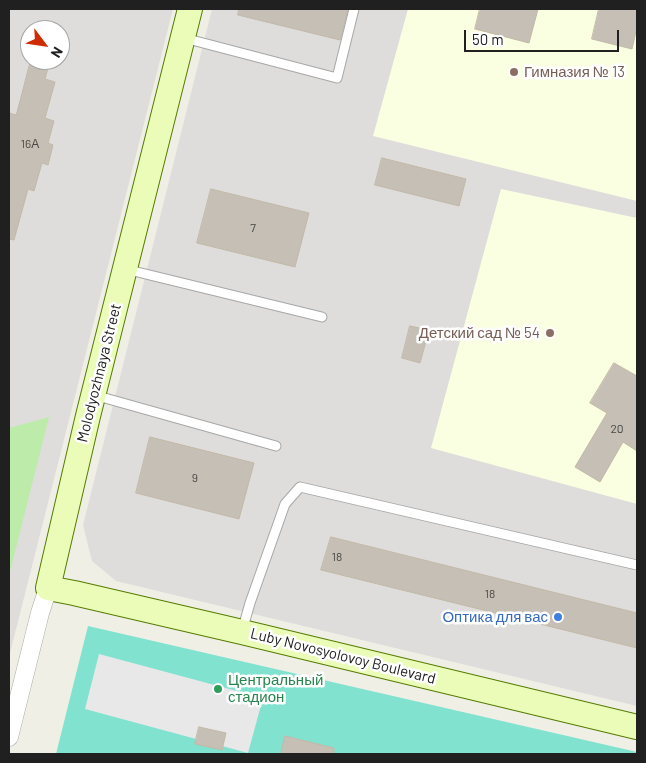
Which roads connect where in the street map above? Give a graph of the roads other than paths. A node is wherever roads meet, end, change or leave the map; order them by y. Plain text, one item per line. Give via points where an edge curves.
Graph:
1 (190, 9) edge
2 (354, 9) edge
3 (182, 38) junction
4 (124, 269) junction
5 (322, 316) dead end
6 (93, 394) junction
7 (276, 446) dead end
8 (637, 565) edge
9 (48, 588) junction
10 (242, 632) junction
11 (637, 727) edge
12 (9, 738) edge

1 - 3 street, Molodyozhnaya Street
2 - 3 lane via 337,78
3 - 4 street, Molodyozhnaya Street
4 - 5 lane
4 - 6 street, Molodyozhnaya Street
6 - 7 lane
6 - 9 street, Molodyozhnaya Street
8 - 10 lane via 300,487 285,504
9 - 10 street, Luby Novosyolovoy Boulevard
9 - 12 street, Molodyozhnaya Street
10 - 11 street, Luby Novosyolovoy Boulevard

